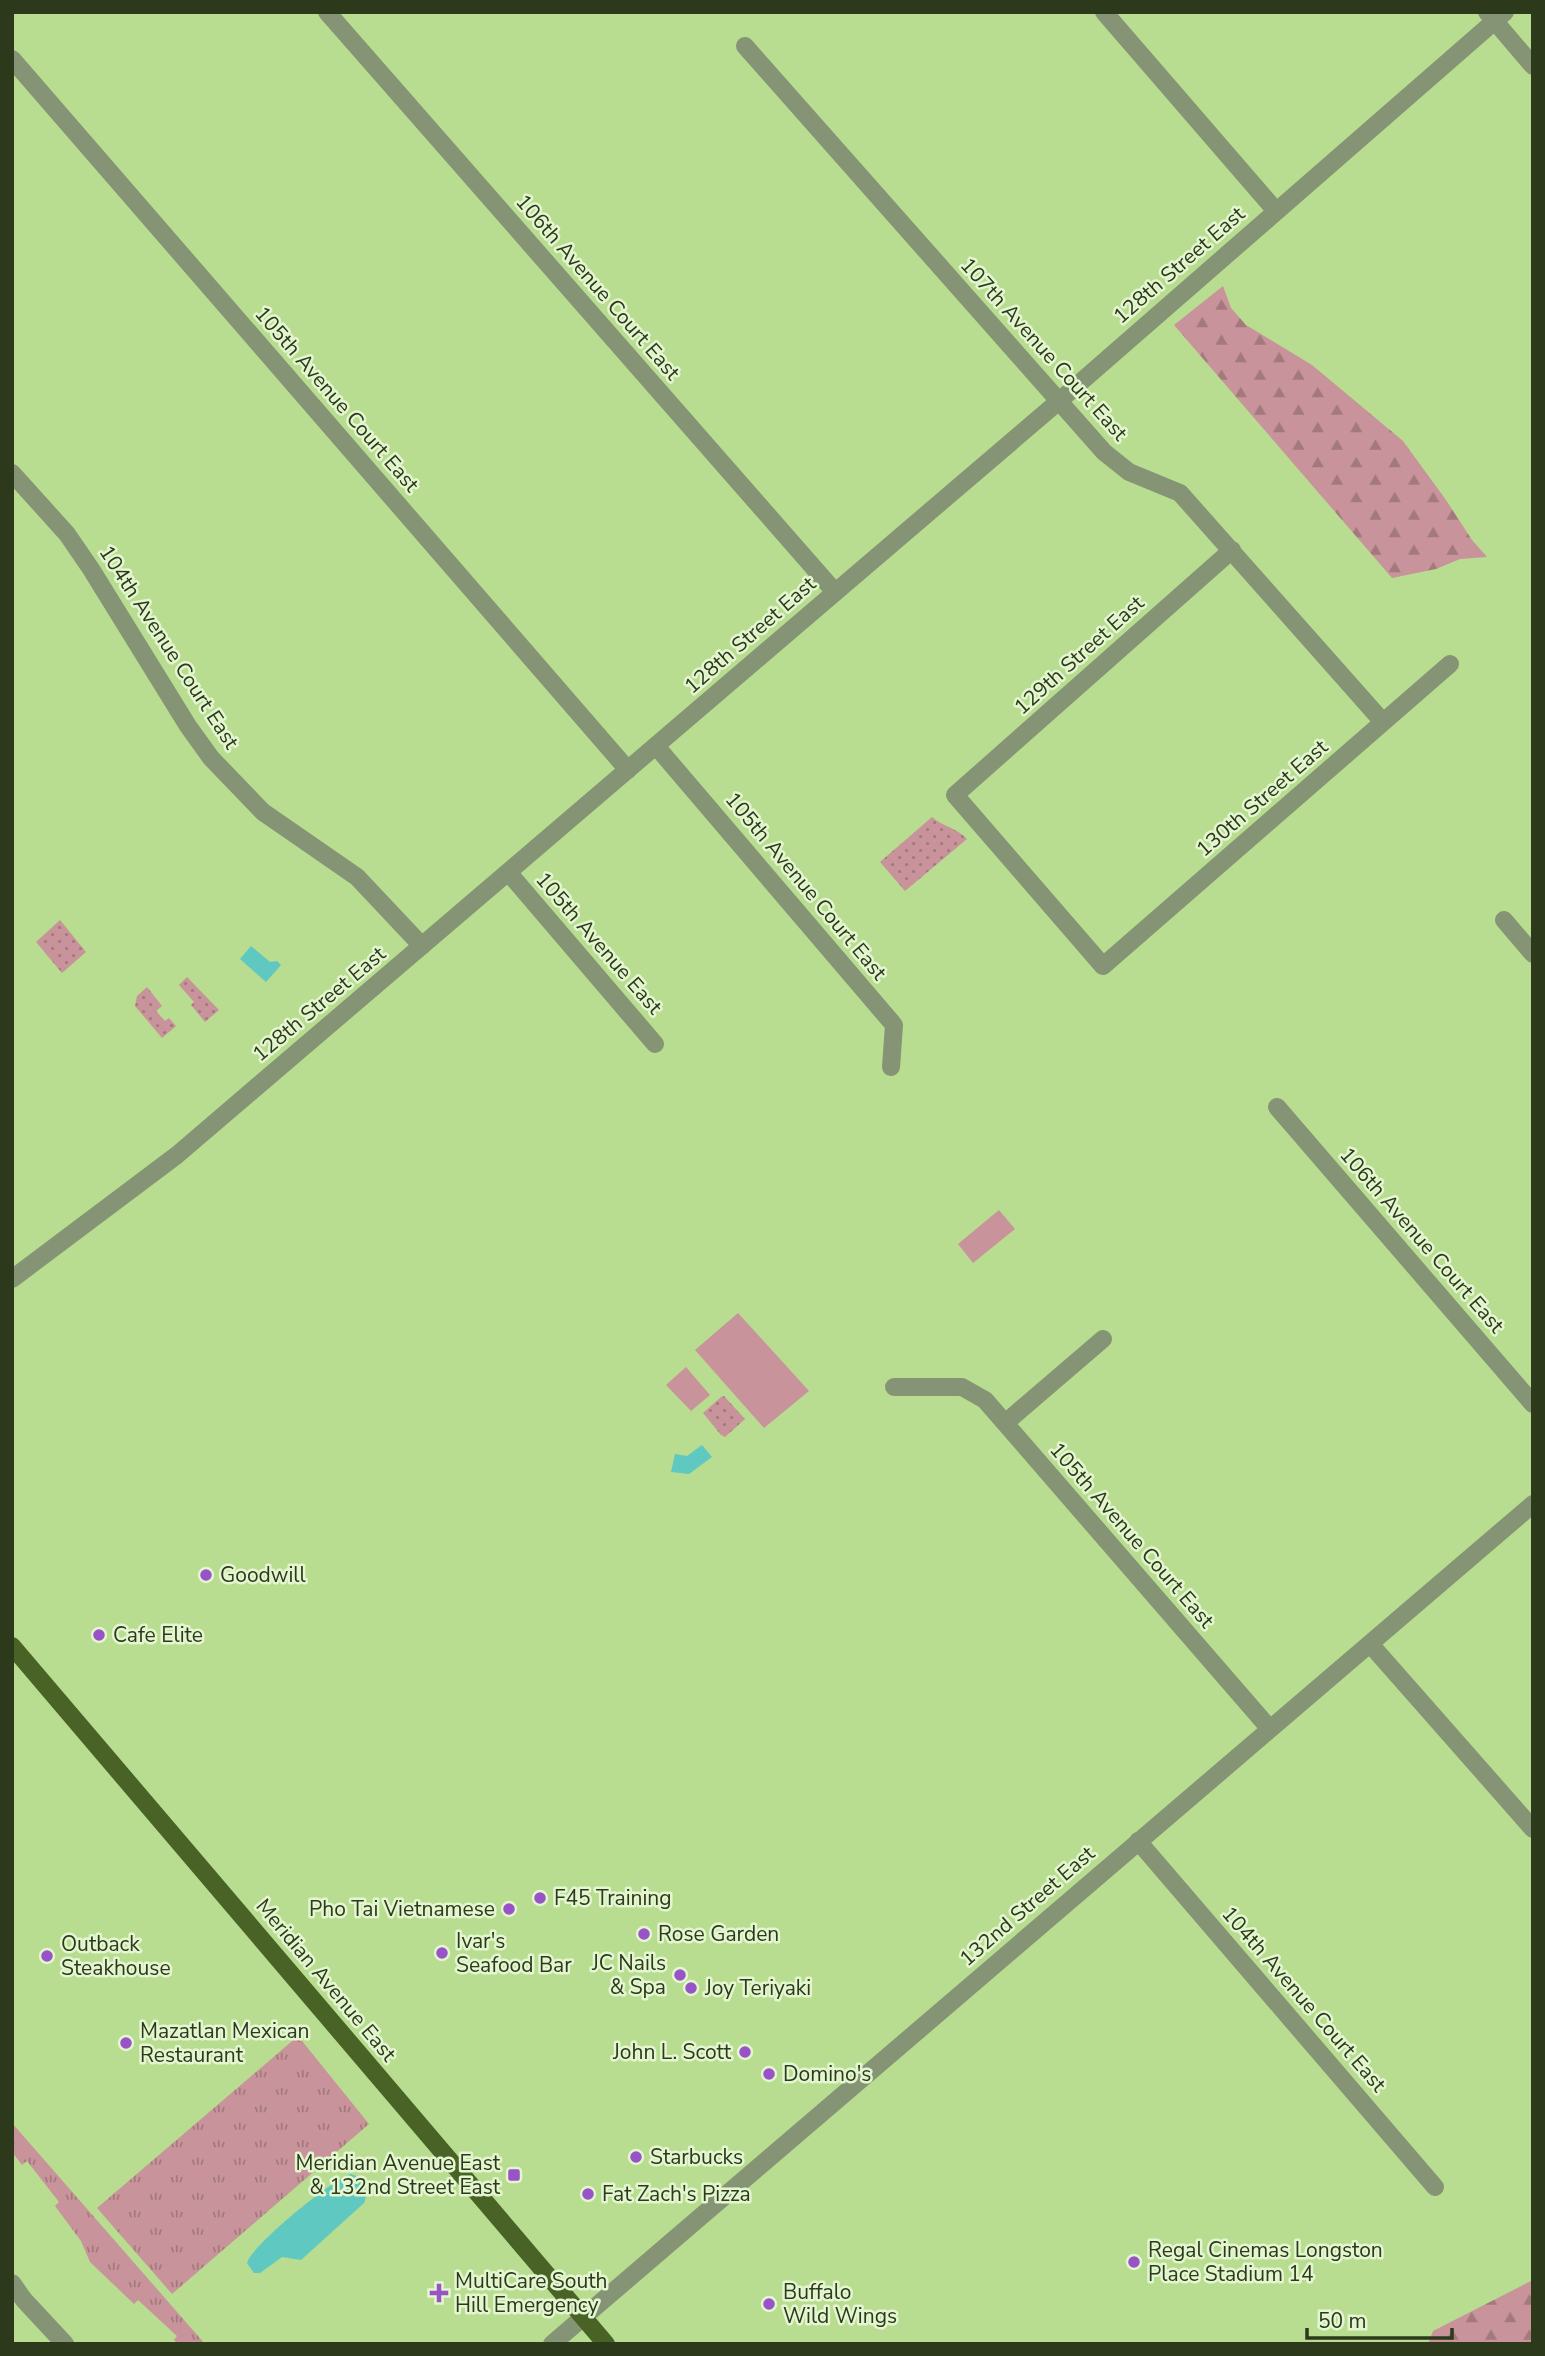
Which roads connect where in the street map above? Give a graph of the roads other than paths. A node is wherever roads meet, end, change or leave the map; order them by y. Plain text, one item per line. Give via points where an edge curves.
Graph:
1 (327, 12) edge
2 (1104, 12) edge
3 (1496, 15) edge
4 (745, 46) dead end
5 (12, 59) edge
6 (1533, 66) edge
7 (1276, 211) junction
8 (1059, 401) junction
9 (12, 473) edge
10 (1232, 550) junction
11 (835, 592) junction
12 (1450, 664) dead end
13 (1383, 722) junction
14 (656, 746) junction
15 (628, 770) junction
16 (508, 872) junction
17 (1504, 920) dead end
18 (422, 946) junction
19 (1533, 954) edge
20 (1102, 966) joint
21 (655, 1044) dead end
22 (891, 1067) dead end
23 (1277, 1107) dead end
24 (12, 1279) edge
25 (1103, 1339) dead end
26 (894, 1387) dead end
27 (1533, 1404) edge
28 (1006, 1423) junction
29 (1533, 1504) edge
30 (1371, 1644) junction
31 (12, 1646) edge
32 (1270, 1729) junction
33 (1533, 1829) edge
34 (1138, 1842) junction
35 (1435, 2187) dead end
36 (12, 2283) edge
37 (583, 2317) junction
38 (65, 2344) edge
39 (552, 2344) edge
40 (606, 2344) edge

1 - 11 street, 106th Avenue Court East
2 - 7 street
3 - 6 street
3 - 7 street, 128th Street East
4 - 8 street, 107th Avenue Court East
5 - 15 street, 105th Avenue Court East
7 - 8 street, 128th Street East
8 - 10 street, 107th Avenue Court East via 1104,452 1129,471 1180,493
8 - 11 street, 128th Street East
9 - 18 street, 104th Avenue Court East via 92,569 211,758 263,812 357,877
10 - 13 street, 107th Avenue Court East
10 - 20 street, 129th Street East via 956,794
11 - 14 street, 128th Street East
12 - 13 street, 130th Street East
13 - 20 street, 130th Street East
14 - 15 street, 128th Street East
14 - 22 street, 105th Avenue Court East via 894,1025
15 - 16 street, 128th Street East
16 - 18 street, 128th Street East
16 - 21 street, 105th Avenue East
17 - 19 street
18 - 24 street, 128th Street East via 177,1155
23 - 27 street, 106th Avenue Court East
25 - 28 street
26 - 28 street, 105th Avenue Court East via 970,1389
28 - 32 street, 105th Avenue Court East
29 - 30 street, 132nd Street East
30 - 32 street, 132nd Street East
30 - 33 street
31 - 37 main road, Meridian Avenue East
32 - 34 street, 132nd Street East
34 - 35 street, 104th Avenue Court East
34 - 37 street, 132nd Street East
36 - 38 street
37 - 39 street, 132nd Street East
37 - 40 main road, Meridian Avenue East

